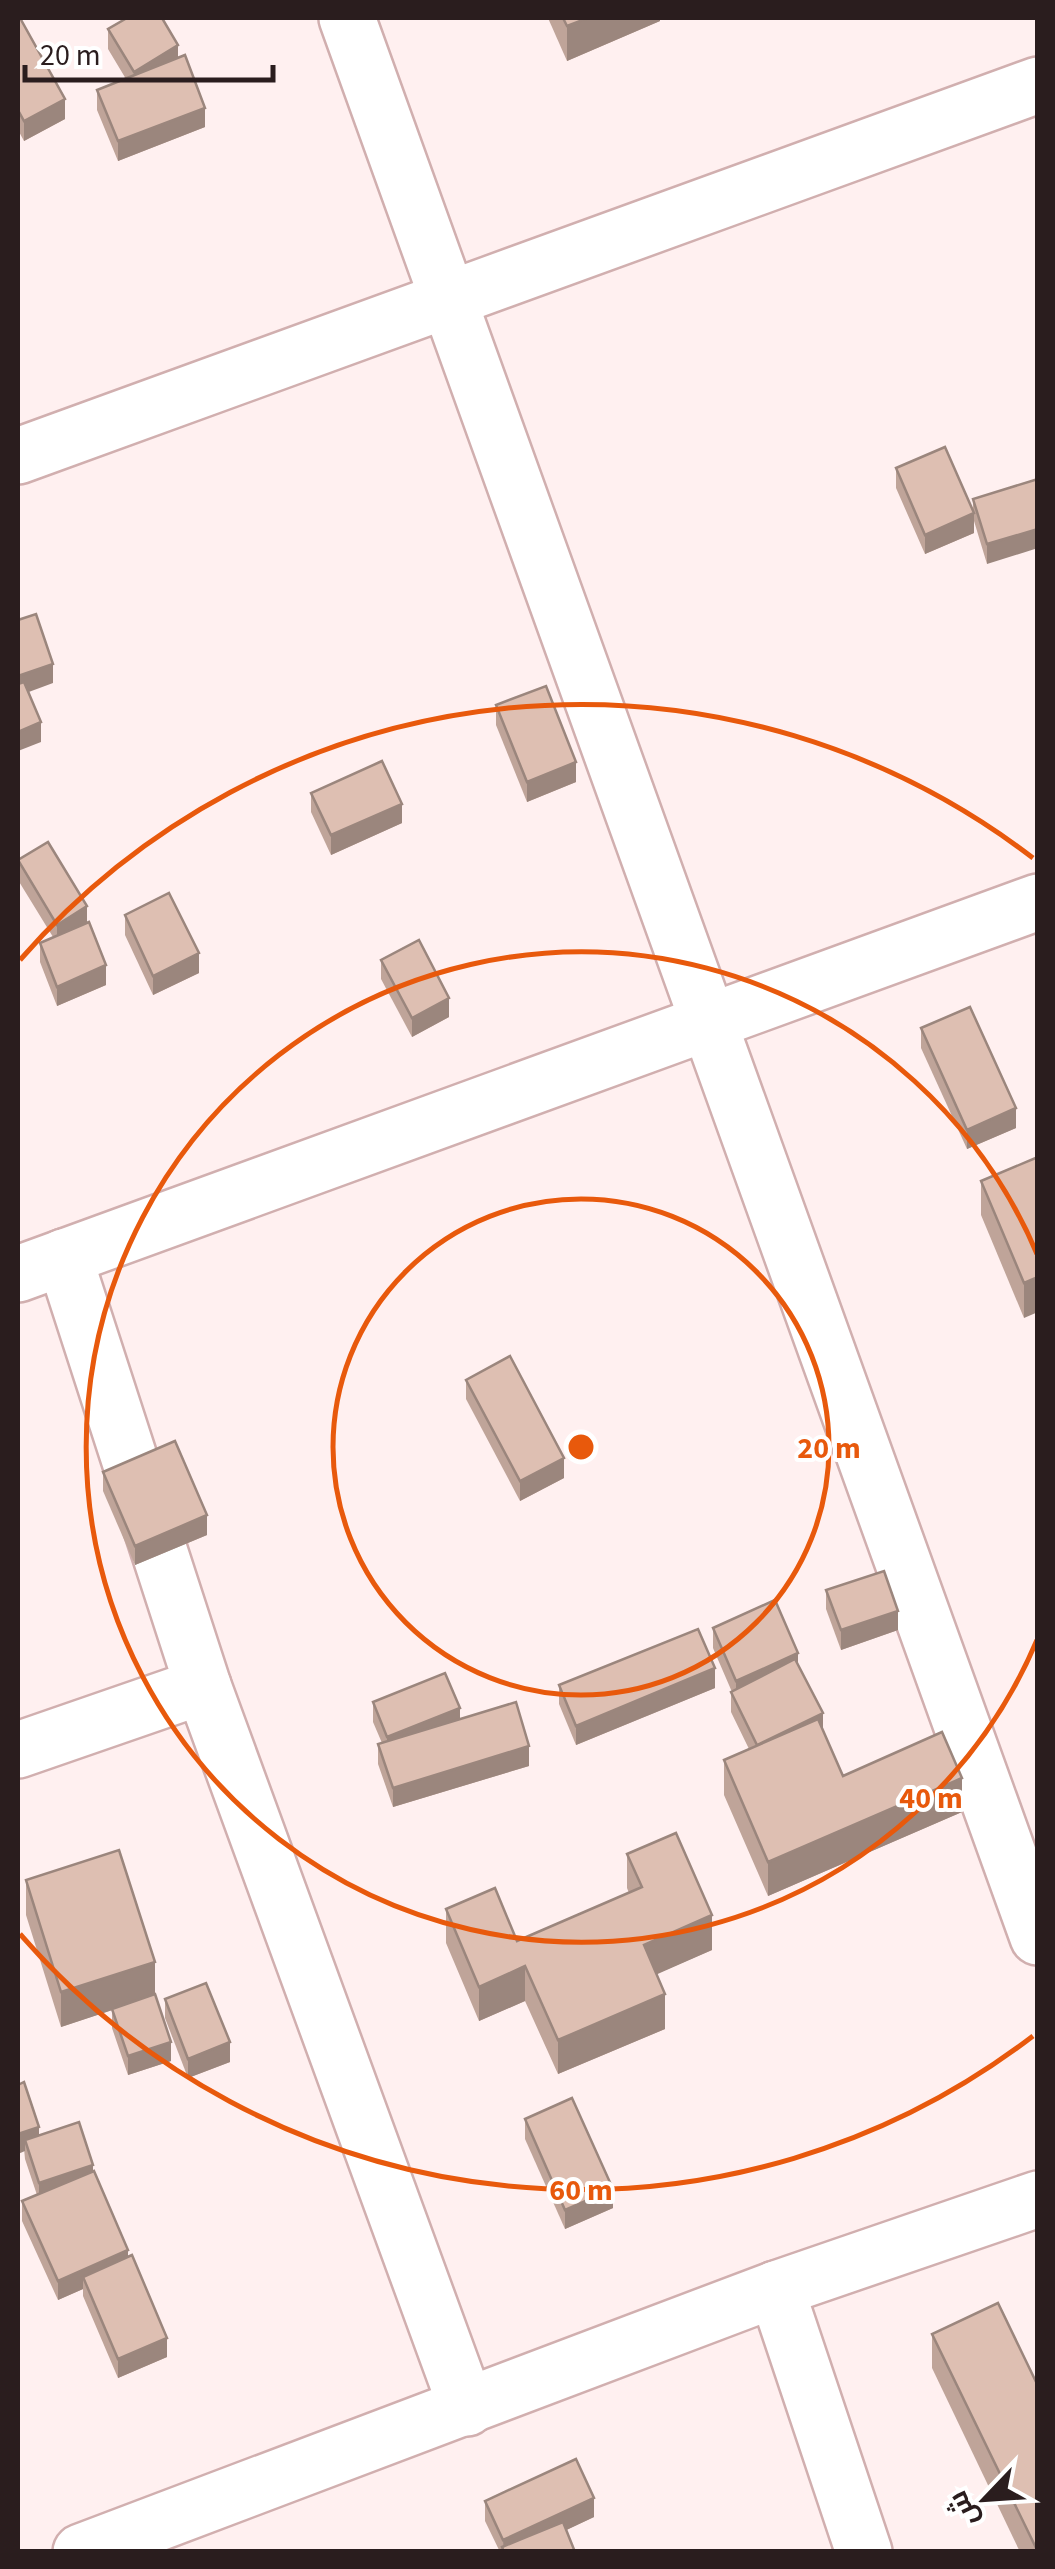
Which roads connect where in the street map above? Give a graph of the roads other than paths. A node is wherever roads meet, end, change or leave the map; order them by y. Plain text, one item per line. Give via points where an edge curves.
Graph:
1 (347, 18) edge
2 (1038, 84) edge
3 (448, 299) junction
4 (18, 456) edge
5 (1038, 902) edge
6 (708, 1022) junction
7 (41, 1266) edge
8 (203, 1686) junction
9 (18, 1750) edge
10 (1038, 1937) edge
11 (1038, 2200) edge
12 (776, 2289) junction
13 (467, 2408) junction
14 (81, 2552) edge
15 (864, 2552) edge

1 - 3 street
2 - 3 street
3 - 4 street
3 - 6 street
5 - 6 street
6 - 7 street
6 - 10 street
7 - 8 street
8 - 9 street
8 - 13 street
11 - 12 street
12 - 13 street
12 - 15 street
13 - 14 street

